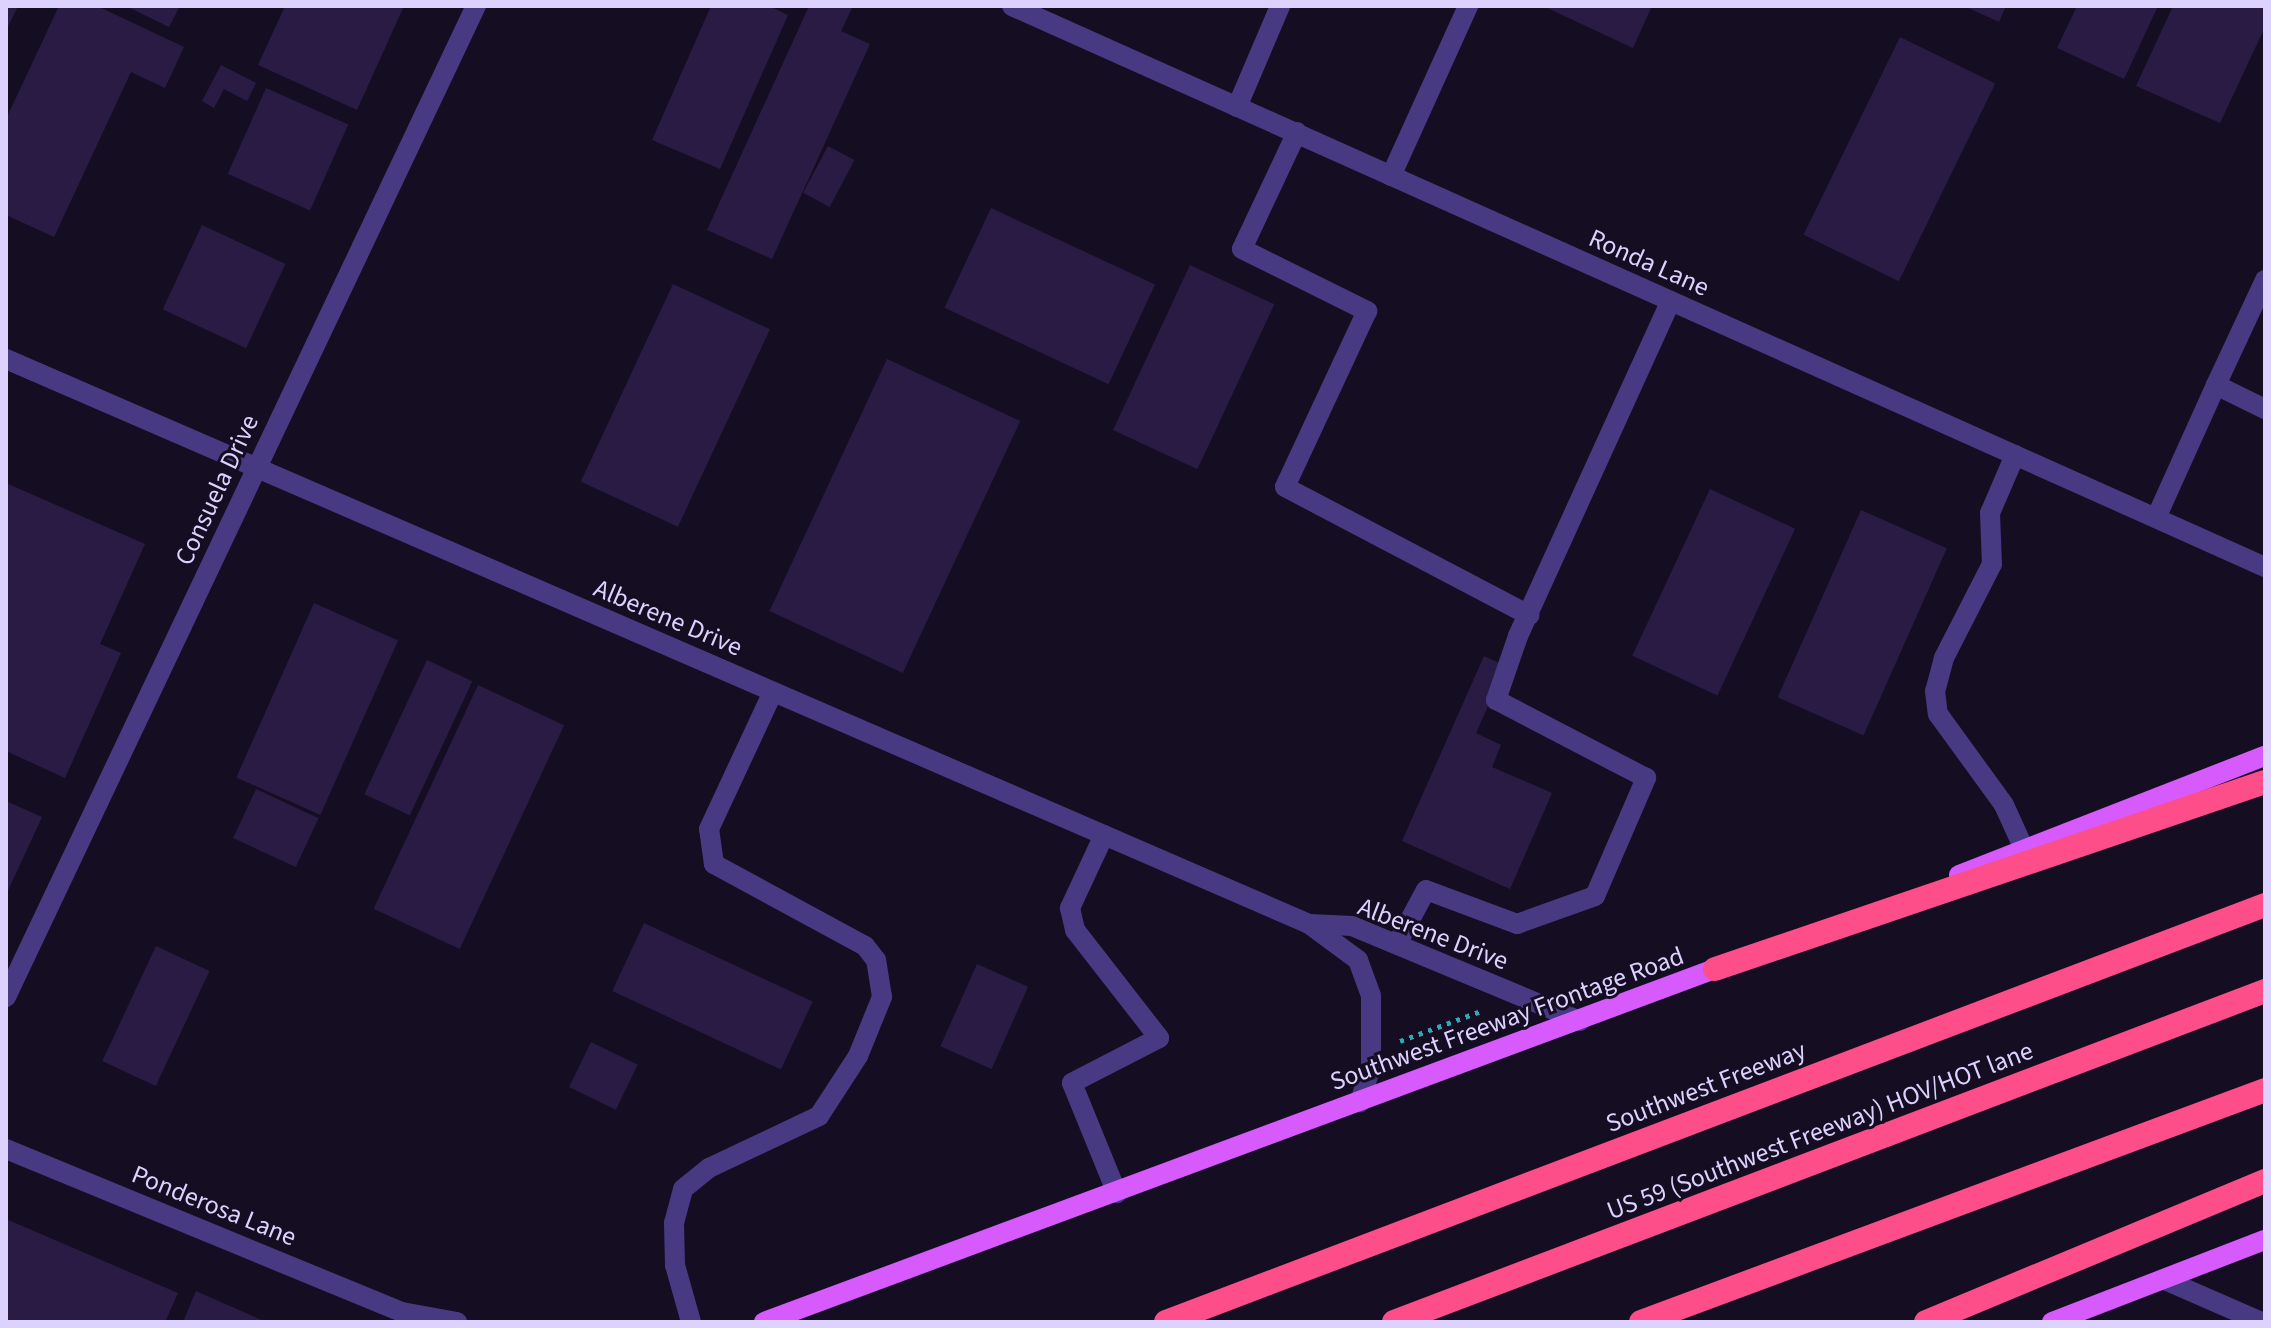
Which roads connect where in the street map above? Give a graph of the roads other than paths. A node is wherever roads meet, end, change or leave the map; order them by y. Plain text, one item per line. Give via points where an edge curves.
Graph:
1 (476, 6) edge
2 (1012, 6) edge
3 (1280, 6) edge
4 (1468, 6) edge
5 (1237, 107) junction
6 (1297, 132) junction
7 (1391, 176) junction
8 (2265, 280) edge
9 (1671, 301) junction
10 (6, 359) edge
11 (2216, 385) junction
12 (2265, 409) edge
13 (2015, 455) junction
14 (257, 468) junction
15 (2156, 518) junction
16 (2265, 567) edge
17 (1529, 615) junction
18 (773, 692) junction
19 (2265, 756) edge
20 (2265, 782) edge
21 (1104, 835) junction
22 (2024, 849) junction
23 (2265, 905) edge
24 (1309, 924) junction
25 (1397, 944) junction
26 (1715, 969) junction
27 (2265, 991) edge
28 (6, 997) edge
29 (1580, 1021) junction
30 (2265, 1090) edge
31 (1360, 1102) junction
32 (6, 1149) edge
33 (2265, 1181) edge
34 (1117, 1193) junction
35 (2265, 1240) edge
36 (2165, 1280) junction
37 (2082, 1316) edge
38 (405, 1317) edge
39 (457, 1322) edge
40 (691, 1322) edge
41 (764, 1322) edge
42 (1166, 1322) edge
43 (1394, 1322) edge
44 (1641, 1322) edge
45 (1926, 1322) edge
46 (2052, 1322) edge
47 (2261, 1322) edge

1 - 14 street, Consuela Drive
2 - 5 street, Ronda Lane
3 - 5 street
4 - 7 street
5 - 6 street, Ronda Lane
6 - 7 street, Ronda Lane
6 - 17 street via 1242,249 1367,311 1285,487
7 - 9 street, Ronda Lane
8 - 11 street
9 - 13 street, Ronda Lane
9 - 17 street
10 - 14 street, Alberene Drive
11 - 12 street
11 - 15 street
13 - 15 street, Ronda Lane
13 - 22 street via 1990,513 1992,564 1944,658 1935,691 1938,714 2004,805
14 - 18 street, Alberene Drive
14 - 28 street, Consuela Drive
15 - 16 street, Ronda Lane
17 - 25 street via 1496,700 1646,778 1595,896 1517,924 1426,890
18 - 21 street, Alberene Drive
18 - 40 street via 709,829 714,864 865,946 876,960 882,997 858,1056 819,1116 709,1168 683,1189 674,1223 675,1265
19 - 22 main road, Southwest Freeway Frontage Road
20 - 26 highway
21 - 24 street, Alberene Drive
21 - 34 street via 1070,908 1075,930 1159,1038 1072,1083
22 - 26 main road, Southwest Freeway Frontage Road
23 - 42 highway, Southwest Freeway
24 - 25 street, Alberene Drive via 1352,926
24 - 31 street, Alberene Drive via 1358,960 1371,995 1371,1066
25 - 29 street, Alberene Drive
26 - 29 main road, Southwest Freeway Frontage Road
27 - 43 highway, US 59 (Southwest Freeway) HOV/HOT lane
29 - 31 main road, Southwest Freeway Frontage Road
30 - 44 highway
31 - 34 main road, Southwest Freeway Frontage Road
32 - 38 street, Ponderosa Lane
33 - 45 highway
34 - 41 main road, Southwest Freeway Frontage Road
35 - 36 main road
36 - 37 main road
36 - 47 street
37 - 46 main road
38 - 39 street, Ponderosa Lane

